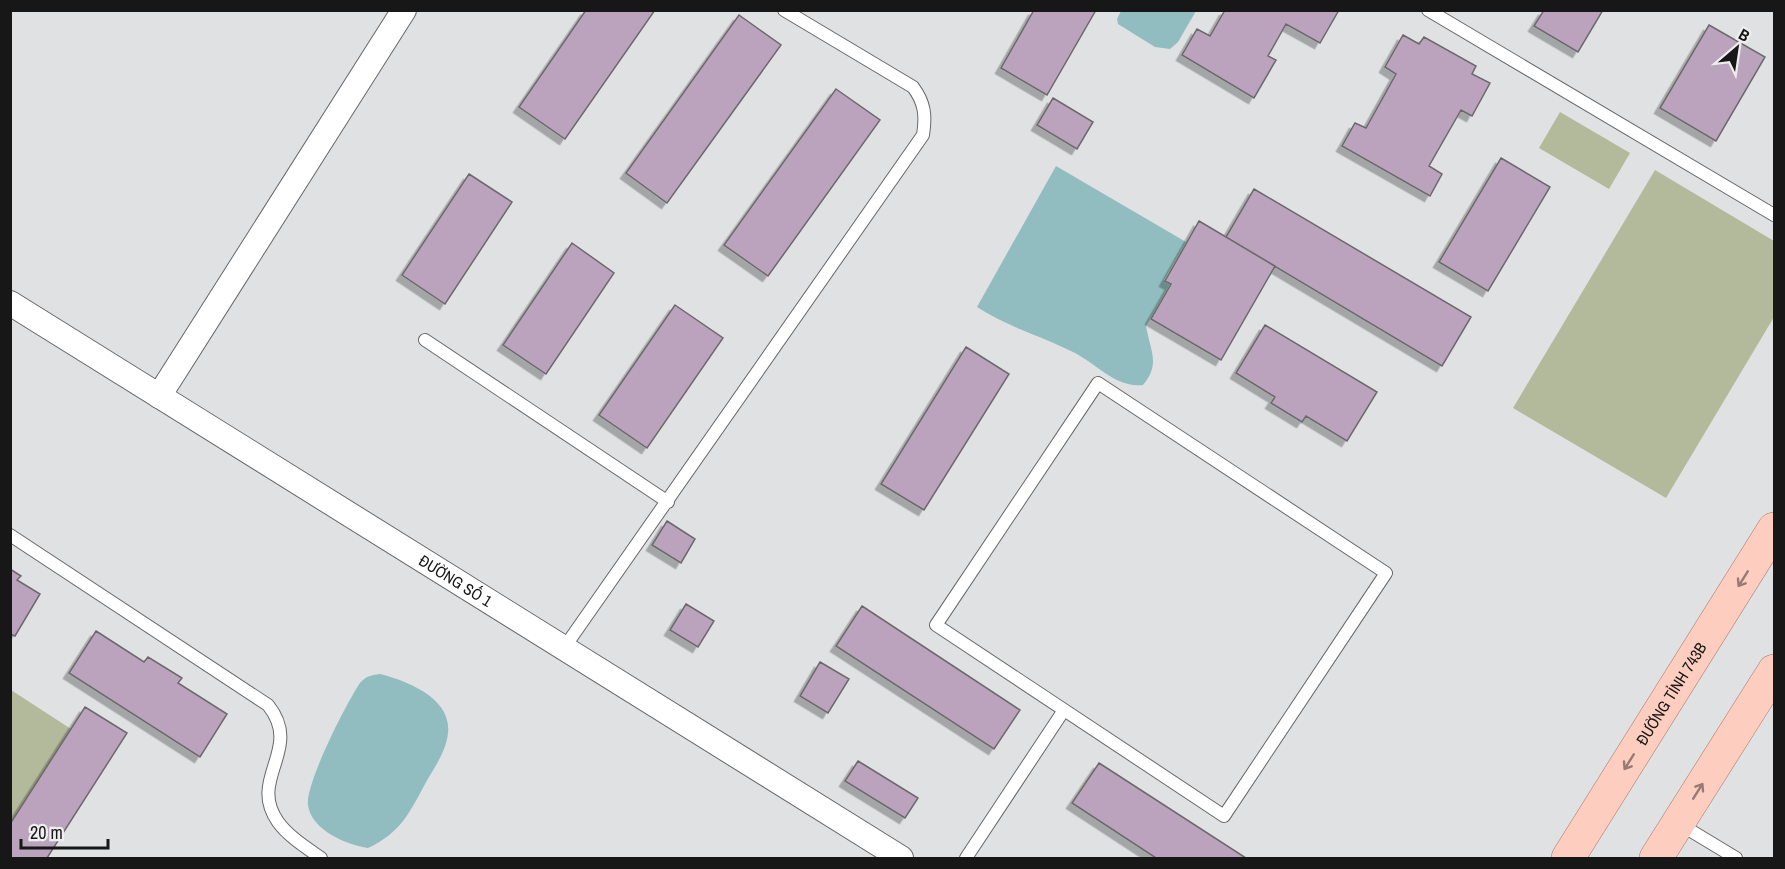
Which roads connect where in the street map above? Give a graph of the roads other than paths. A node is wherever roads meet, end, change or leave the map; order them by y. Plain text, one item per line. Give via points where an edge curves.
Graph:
1 (405, 10) edge
2 (784, 10) edge
3 (1428, 10) edge
4 (1774, 215) edge
5 (10, 303) edge
6 (425, 340) dead end
7 (159, 396) junction
8 (668, 502) junction
9 (1774, 529) edge
10 (10, 535) edge
11 (564, 648) junction
12 (1774, 671) edge
13 (1064, 710) junction
14 (1678, 823) junction
15 (321, 858) edge
16 (901, 858) edge
17 (966, 858) edge
18 (1568, 858) edge
19 (1656, 858) edge
20 (1736, 858) edge

1 - 7 street
2 - 8 lane via 913,87 924,106 923,135
3 - 4 lane
5 - 7 street, ĐƯỜNG SỐ 1
6 - 8 lane
7 - 11 street, ĐƯỜNG SỐ 1
8 - 11 lane
9 -> 18 main road, ĐƯỜNG TỈNH 743B
10 - 15 lane via 268,705 282,733 268,782 272,810 286,831
11 - 16 street, ĐƯỜNG SỐ 1
14 -> 12 main road
13 - 13 lane via 936,625 1098,382 1386,573 1224,816
13 - 17 lane
14 - 19 main road
14 - 20 lane

